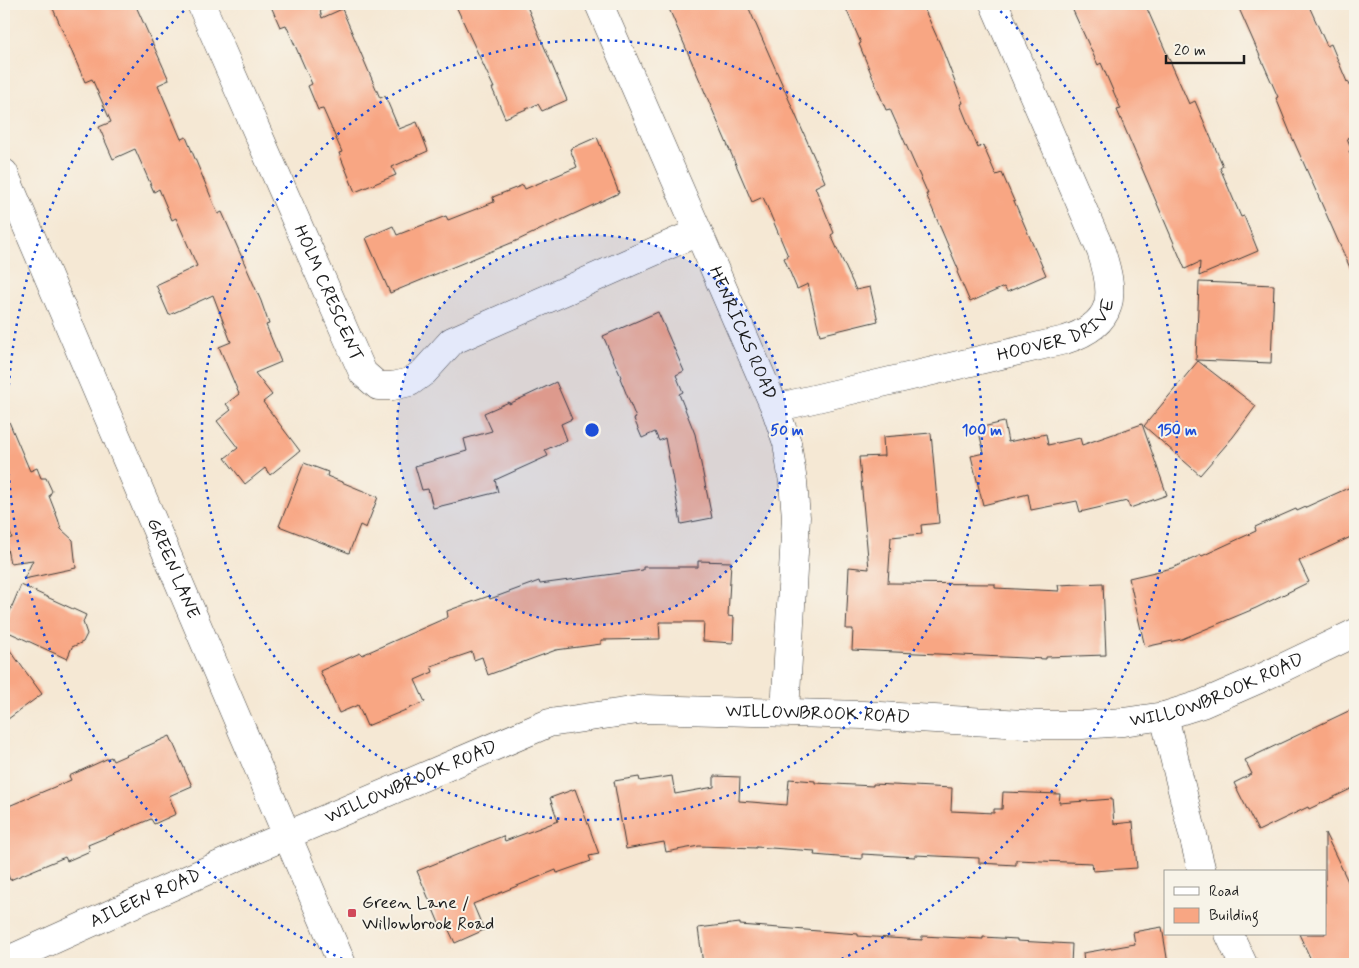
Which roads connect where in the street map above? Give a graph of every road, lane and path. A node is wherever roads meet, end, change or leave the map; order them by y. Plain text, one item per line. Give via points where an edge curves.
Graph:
1 (201, 4) edge
2 (599, 4) edge
3 (994, 4) edge
4 (4, 173) edge
5 (698, 232) junction
6 (775, 408) junction
7 (1355, 633) edge
8 (785, 712) junction
9 (1164, 716) junction
10 (287, 835) junction
11 (1202, 870) edge
12 (1230, 936) edge
13 (4, 962) edge
14 (342, 964) edge
15 (1243, 964) edge

1 - 5 street, HOLM CRESCENT via 363,373 378,386 410,382 424,372 452,341
2 - 5 street, HENRICKS ROAD
3 - 6 street, HOOVER DRIVE via 1101,251 1110,285 1110,299 1104,314 1082,335 1065,340
4 - 10 street, GREEN LANE
5 - 6 street, HENRICKS ROAD
6 - 8 street, HENRICKS ROAD via 787,443 796,517
7 - 9 street, WILLOWBROOK ROAD via 1210,700
8 - 9 street, WILLOWBROOK ROAD via 1066,725
8 - 10 street, WILLOWBROOK ROAD via 645,709 549,723
9 - 11 street
10 - 13 street, AILEEN ROAD
10 - 14 street, GREEN LANE
12 - 15 street

